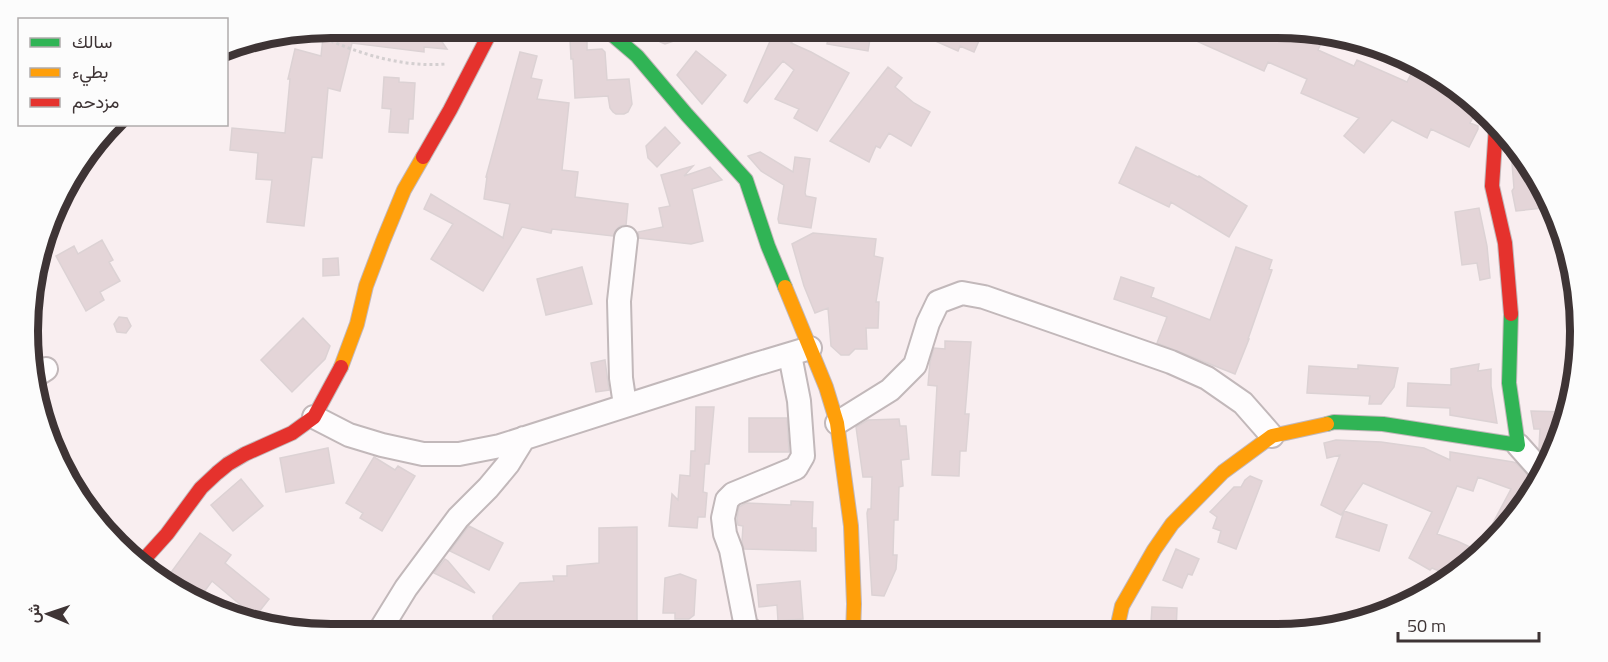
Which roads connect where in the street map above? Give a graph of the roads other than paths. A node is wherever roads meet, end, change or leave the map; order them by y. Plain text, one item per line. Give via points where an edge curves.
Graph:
1 (486, 38) edge
2 (616, 38) edge
3 (1495, 134) edge
4 (626, 238) dead end
5 (800, 351) junction
6 (625, 405) junction
7 (314, 417) junction
8 (837, 423) junction
9 (1272, 436) junction
10 (524, 438) junction
11 (1518, 445) junction
12 (1537, 466) edge
13 (145, 558) edge
14 (384, 624) edge
15 (745, 624) edge
16 (853, 624) edge
17 (1118, 624) edge

1 - 7 street via 404,190 366,286 340,371
2 - 5 street via 637,56 746,180
3 - 11 street via 1492,186 1505,243 1511,312 1509,383
4 - 6 street via 619,301
5 - 6 street
5 - 8 street via 826,387
5 - 15 street via 803,456 796,468 733,494 727,500 723,518
6 - 10 street
7 - 10 street via 350,435 423,454 459,454
7 - 13 street via 217,473
8 - 9 street via 890,390 915,365 938,302 962,293 984,297 1207,378 1243,403
8 - 16 street via 851,526
9 - 11 street via 1334,422 1363,423
9 - 17 street via 1222,472 1172,524 1122,606
10 - 14 street via 508,464 458,518
11 - 12 street

